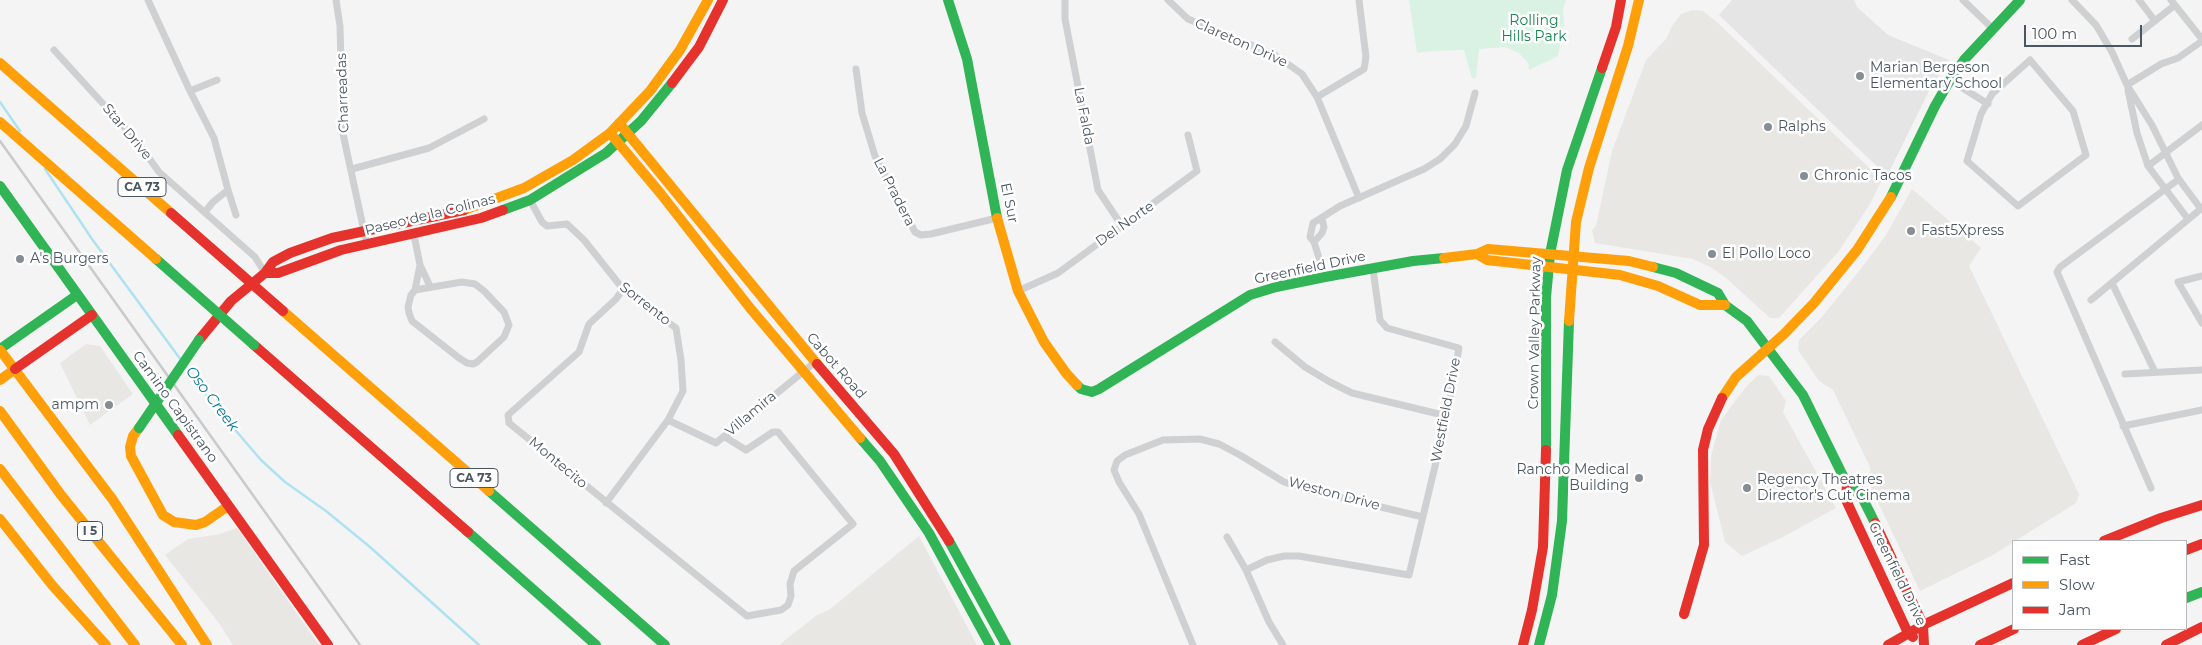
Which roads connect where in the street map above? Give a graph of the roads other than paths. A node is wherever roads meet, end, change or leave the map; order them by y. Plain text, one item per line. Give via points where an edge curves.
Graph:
1 (148, 0) edge
2 (336, 0) edge
3 (708, 0) edge
4 (724, 0) edge
5 (948, 0) edge
6 (1065, 0) edge
7 (1168, 0) edge
8 (1359, 0) edge
9 (1621, 0) edge
10 (1639, 0) edge
11 (1963, 0) edge
12 (2020, 0) edge
13 (2072, 0) edge
14 (2139, 0) edge
15 (2173, 3) edge
16 (2155, 21) junction
17 (1992, 28) junction
18 (2132, 39) dead end
19 (2202, 40) edge
20 (54, 50) dead end
21 (0, 63) edge
22 (856, 68) dead end
23 (217, 80) dead end
24 (1950, 80) junction
25 (2127, 85) junction
26 (190, 91) junction
27 (1474, 93) dead end
28 (1317, 97) junction
29 (1988, 104) junction
30 (484, 119) dead end
31 (0, 122) edge
32 (619, 123) junction
33 (2202, 125) edge
34 (610, 133) junction
35 (627, 133) junction
36 (1188, 135) dead end
37 (617, 142) junction
38 (2165, 154) junction
39 (2148, 166) junction
40 (352, 169) junction
41 (2179, 179) junction
42 (0, 186) edge
43 (2165, 189) junction
44 (228, 190) junction
45 (1359, 198) junction
46 (530, 200) junction
47 (2202, 208) edge
48 (462, 211) junction
49 (205, 212) junction
50 (236, 215) dead end
51 (997, 218) junction
52 (1322, 219) junction
53 (2188, 219) junction
54 (1122, 226) junction
55 (364, 232) junction
56 (414, 235) junction
57 (1314, 242) junction
58 (367, 245) junction
59 (1477, 254) junction
60 (1550, 254) junction
61 (1572, 255) junction
62 (420, 265) junction
63 (1549, 267) junction
64 (1571, 268) junction
65 (1373, 269) junction
66 (265, 273) junction
67 (2202, 276) edge
68 (1325, 277) junction
69 (2112, 283) junction
70 (430, 286) junction
71 (623, 289) junction
72 (415, 290) junction
73 (1018, 291) junction
74 (77, 294) junction
75 (2091, 300) dead end
76 (1725, 304) junction
77 (92, 315) junction
78 (2202, 323) edge
79 (1275, 342) dead end
80 (1769, 348) junction
81 (0, 349) edge
82 (815, 362) junction
83 (14, 369) junction
84 (804, 370) junction
85 (2202, 370) edge
86 (2155, 372) junction
87 (2125, 374) dead end
88 (0, 380) edge
89 (1086, 392) joint
90 (2202, 410) edge
91 (1, 412) edge
92 (1447, 416) junction
93 (668, 420) junction
94 (2123, 426) junction
95 (725, 437) junction
96 (0, 469) edge
97 (1848, 484) junction
98 (2151, 488) dead end
99 (606, 503) junction
100 (2202, 505) edge
101 (228, 506) junction
102 (1423, 517) junction
103 (0, 519) edge
104 (1227, 537) dead end
105 (2106, 540) edge
106 (2202, 544) edge
107 (2187, 550) edge
108 (1246, 570) junction
109 (2012, 583) edge
110 (2202, 592) edge
111 (2187, 598) edge
112 (1684, 614) dead end
113 (1923, 625) junction
114 (2202, 627) edge
115 (2012, 630) edge
116 (2114, 630) edge
117 (1908, 633) junction
118 (1923, 644) edge
119 (106, 645) edge
120 (134, 645) edge
121 (182, 645) edge
122 (207, 645) edge
123 (328, 645) edge
124 (596, 645) edge
125 (665, 645) edge
126 (990, 645) edge
127 (1006, 645) edge
128 (1193, 645) edge
129 (1283, 645) edge
130 (1523, 645) edge
131 (1539, 645) edge
132 (1888, 645) edge
133 (1980, 645) edge
134 (2082, 645) edge
135 (2166, 645) edge

1 - 26 street
2 - 40 street, Charreadas via 340,26 343,134
3 - 32 main road, Paseo de la Colinas via 666,70
4 - 35 main road, Paseo de la Colinas via 686,67
5 - 51 main road, El Sur via 967,59
6 - 54 street, La Falda via 1065,19 1098,190
7 - 28 street, Clareton Drive via 1176,10 1195,22 1292,65
8 - 28 street via 1366,57 1364,69
9 - 60 main road, Crown Valley Parkway via 1608,53 1566,170
10 - 61 main road via 1628,46 1588,168
11 - 17 street
12 - 17 main road
13 - 25 street via 2096,25
14 - 16 street
15 - 16 street
15 - 19 street
16 - 18 street
17 - 24 main road
19 - 25 street via 2178,58 2160,64
20 - 49 street, Star Drive via 136,140 159,172
21 - 125 main road, CA 73, bridge
22 - 51 street, La Pradera via 862,113 875,156 915,232 931,234
23 - 26 street
24 - 29 street
24 - 80 main road via 1881,215 1814,303
25 - 38 street via 2152,125
25 - 39 street
26 - 44 street via 214,138
27 - 45 street via 1466,126 1440,159
28 - 45 street, Clareton Drive
29 - 29 street via 1992,94 2030,60 2073,111 2086,155 2018,206 1967,161 1981,114
30 - 40 street via 429,148
31 - 124 main road, bridge
32 - 34 main road, Paseo de la Colinas
32 - 35 main road, Cabot Road
33 - 38 street
34 - 37 main road, Cabot Road
34 - 48 main road, Paseo de la Colinas via 550,174 509,194
35 - 37 main road, Paseo de la Colinas
35 - 82 main road, Cabot Road
36 - 54 street, Del Norte via 1197,172
37 - 46 main road, Paseo de la Colinas via 584,168
37 - 84 main road, Cabot Road
38 - 39 street
38 - 41 street
39 - 43 street
40 - 55 street, Charreadas
41 - 43 street
41 - 47 street
42 - 74 main road, Camino Capistrano
43 - 53 street
43 - 94 street via 2057,272
44 - 49 street
44 - 50 street
45 - 52 street
46 - 56 main road, Paseo de la Colinas via 481,218
46 - 71 street, Sorrento via 547,226 567,224 584,240
47 - 53 street
48 - 55 main road, Paseo de la Colinas
48 - 56 main road via 425,226
49 - 66 street, Star Drive via 255,256
51 - 73 main road, El Sur
52 - 57 street via 1322,233
52 - 57 street via 1310,230
53 - 69 street
54 - 73 street, Del Norte via 1058,273
55 - 58 street, Charreadas
55 - 66 main road, Paseo de la Colinas via 332,238 290,253 272,262
56 - 58 main road, Paseo de la Colinas
56 - 62 street
57 - 68 street
58 - 66 main road, Paseo de la Colinas via 318,256 278,273
59 - 60 main road, Greenfield Drive via 1488,249
59 - 63 main road, Greenfield Drive via 1487,260
59 - 65 main road, Greenfield Drive
60 - 61 main road, Greenfield Drive
60 - 63 main road, Crown Valley Parkway
61 - 64 main road
61 - 76 main road, Greenfield Drive via 1629,261 1676,273 1718,293
62 - 70 street
62 - 72 street
63 - 64 main road, Greenfield Drive
63 - 130 main road, Crown Valley Parkway via 1543,546
64 - 76 main road, Greenfield Drive via 1620,275 1664,288 1700,305
64 - 131 main road via 1562,521 1552,595
65 - 68 main road, Greenfield Drive
65 - 92 street, Westfield Drive via 1380,320 1387,328 1459,348
66 - 101 main road, Paseo de la Colinas, bridge via 231,301 199,340 133,436 130,447 131,456 163,515 174,522 196,525
67 - 78 street via 2178,282
68 - 89 main road, Greenfield Drive via 1250,295 1098,389
69 - 75 street
69 - 86 street
70 - 72 street
70 - 72 street via 462,282 478,286 506,316 507,333 477,362 462,361 410,318 408,306
71 - 93 street, Sorrento via 676,328 684,391
71 - 99 street, Montecito via 589,324 579,352 508,415 509,423
73 - 89 main road, El Sur via 1044,342 1076,386
74 - 77 main road, Camino Capistrano
74 - 81 main road
76 - 80 main road, Greenfield Drive via 1747,321
77 - 83 main road
77 - 101 main road, Camino Capistrano
79 - 92 street via 1305,367 1352,393
80 - 97 main road, Greenfield Drive via 1803,395
80 - 112 main road via 1725,391 1708,429 1702,471 1704,545
81 - 83 main road
82 - 84 street, Villamira
82 - 127 main road, Cabot Road via 894,454 921,493
83 - 88 main road
83 - 122 main road via 113,500
84 - 95 street, Villamira
84 - 126 main road, Cabot Road via 907,498
85 - 86 street
86 - 87 street
90 - 94 street
91 - 121 main road, I 5 via 61,495
92 - 102 street, Westfield Drive
93 - 95 street, Villamira via 716,444
93 - 99 street
94 - 98 street
95 - 99 street, Montecito via 746,450 778,432 852,524 794,572 788,605 781,610 747,616
96 - 120 main road, I 5
97 - 113 main road, Greenfield Drive via 1861,494
97 - 117 main road, Greenfield Drive via 1846,500
100 - 105 main road
101 - 123 main road, Camino Capistrano
102 - 108 street, Westfield Drive via 1409,575 1299,556 1267,560
102 - 128 street, Weston Drive via 1284,482 1219,444 1200,439 1162,440 1125,455 1114,470 1140,514
103 - 119 main road via 52,585
104 - 108 street
106 - 107 main road
108 - 129 street
109 - 113 main road
110 - 111 main road
113 - 117 main road
113 - 118 main road, Greenfield Drive
114 - 135 main road
115 - 133 main road
116 - 134 main road
117 - 118 main road, Greenfield Drive
117 - 132 main road

